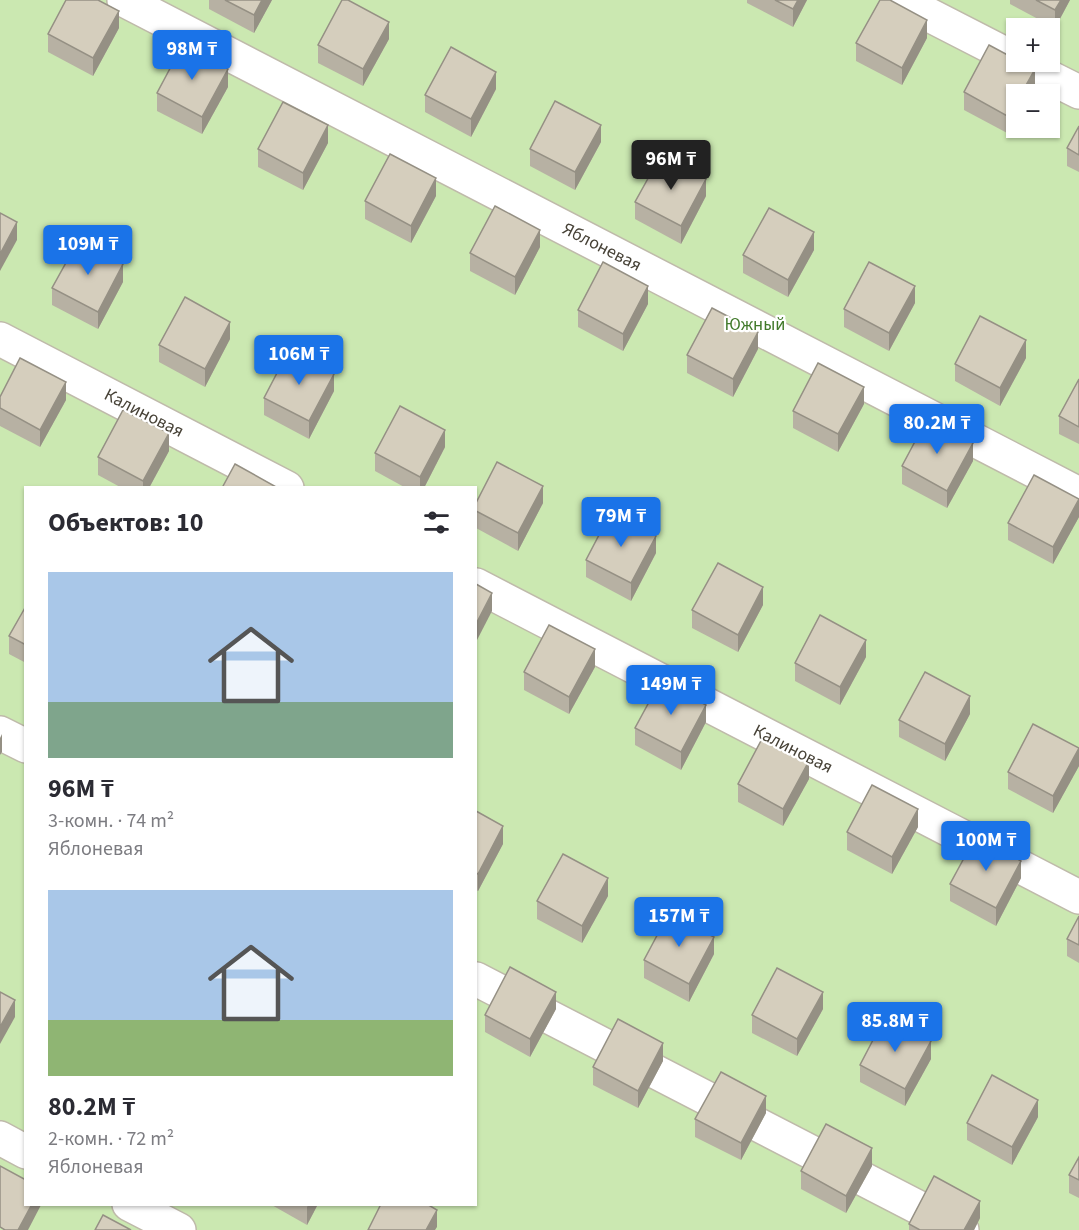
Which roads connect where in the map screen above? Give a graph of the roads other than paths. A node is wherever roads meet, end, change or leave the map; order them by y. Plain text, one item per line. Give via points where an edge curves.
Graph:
1 (124, 0) edge
2 (900, 0) edge
3 (1006, 55) edge
4 (1040, 72) edge
5 (1079, 92) edge
6 (0, 339) edge
7 (283, 486) edge
8 (1079, 494) edge
9 (477, 586) edge
10 (0, 733) edge
11 (24, 745) edge
12 (1079, 897) edge
13 (477, 980) edge
14 (0, 1138) edge
15 (24, 1151) edge
16 (133, 1206) edge
17 (178, 1230) edge
18 (962, 1230) edge

1 - 8 street, Яблоневая
2 - 3 street
4 - 5 street
6 - 7 street, Калиновая
9 - 12 street, Калиновая
10 - 11 street
13 - 18 street
14 - 15 street
16 - 17 street

